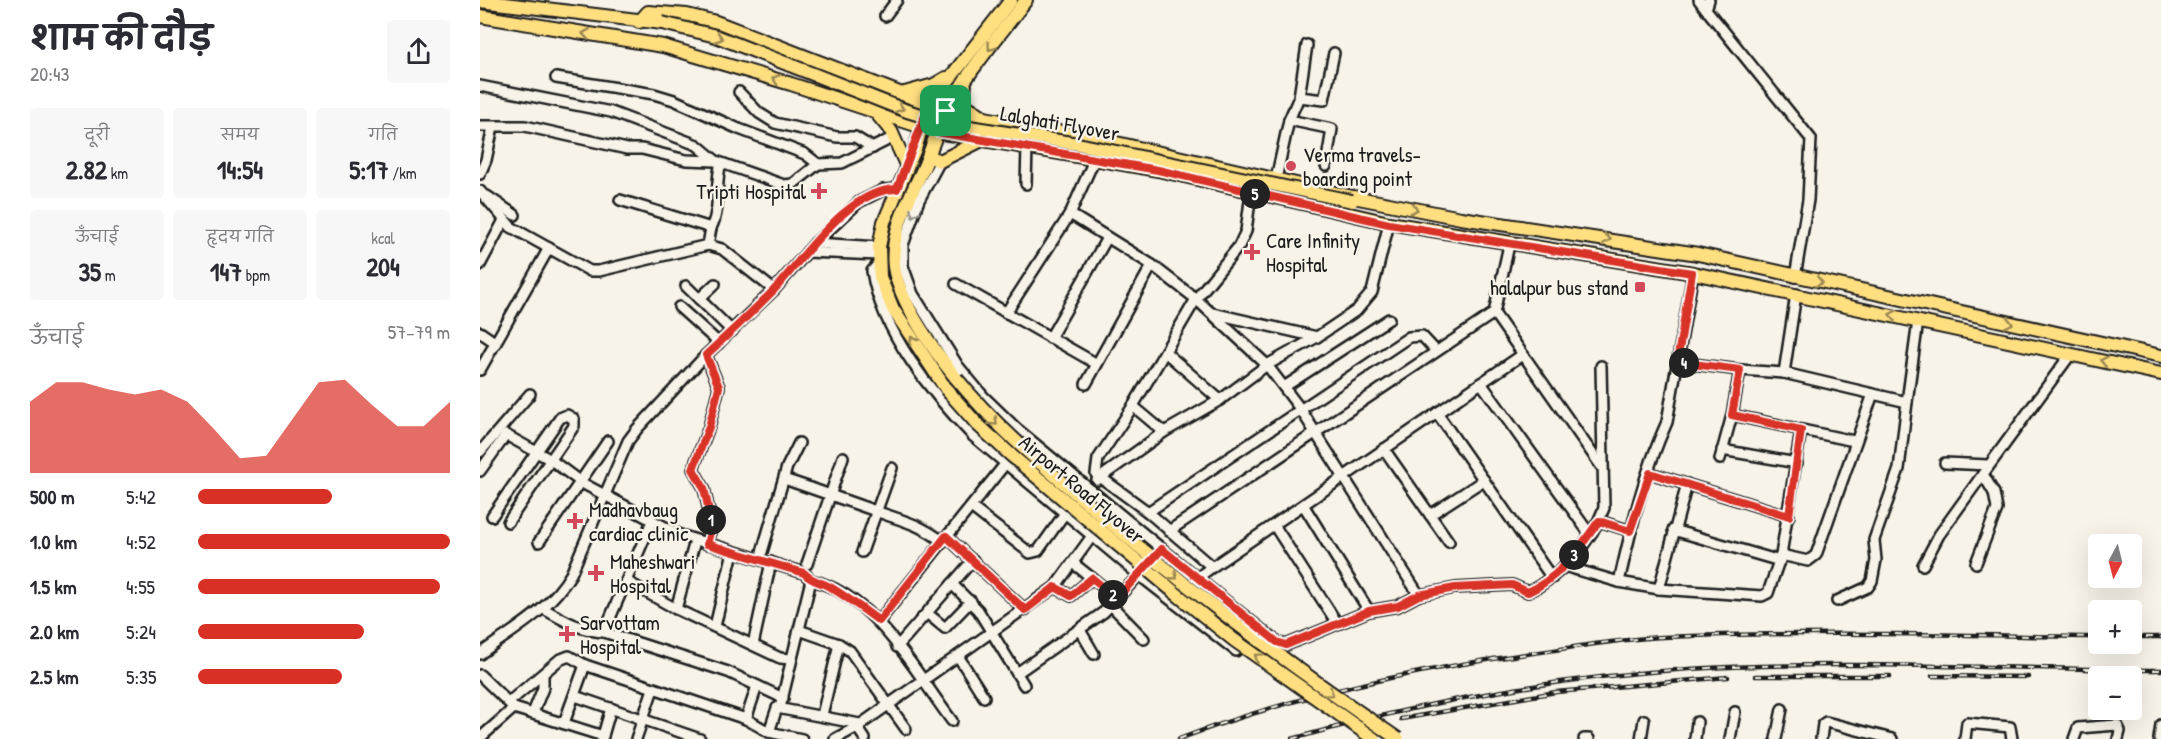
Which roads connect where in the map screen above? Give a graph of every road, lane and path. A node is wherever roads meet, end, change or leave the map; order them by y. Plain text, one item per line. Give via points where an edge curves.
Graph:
1 (897, 0) edge
2 (1011, 0) edge
3 (1026, 0) edge
4 (1699, 0) edge
5 (480, 1) edge
6 (1707, 4) edge
7 (480, 16) edge
8 (885, 16) dead end
9 (639, 21) junction
10 (1307, 45) dead end
11 (1334, 53) dead end
12 (979, 65) junction
13 (950, 75) junction
14 (556, 78) dead end
15 (480, 86) edge
16 (739, 92) dead end
17 (900, 94) junction
18 (1299, 97) junction
19 (929, 105) junction
20 (946, 111) junction
21 (876, 113) junction
22 (1289, 120) junction
23 (1001, 123) junction
24 (480, 126) edge
25 (493, 126) junction
26 (920, 126) junction
27 (937, 132) junction
28 (894, 137) junction
29 (982, 140) junction
30 (1027, 147) junction
31 (873, 148) junction
32 (935, 158) junction
33 (1095, 158) junction
34 (718, 162) junction
35 (818, 164) junction
36 (1326, 166) dead end
37 (907, 167) junction
38 (480, 174) edge
39 (1276, 179) junction
40 (1026, 184) dead end
41 (897, 189) junction
42 (480, 191) edge
43 (1251, 194) junction
44 (620, 200) dead end
45 (1378, 202) junction
46 (515, 214) dead end
47 (1070, 214) junction
48 (504, 220) junction
49 (1389, 224) junction
50 (711, 228) junction
51 (1107, 238) junction
52 (815, 243) junction
53 (708, 245) junction
54 (1509, 245) junction
55 (549, 248) junction
56 (807, 252) junction
57 (879, 255) junction
58 (480, 265) edge
59 (1152, 266) junction
60 (1692, 273) junction
61 (1795, 277) junction
62 (715, 284) dead end
63 (956, 284) dead end
64 (686, 286) dead end
65 (774, 290) junction
66 (1796, 294) junction
67 (699, 298) junction
68 (1196, 299) junction
69 (679, 307) dead end
70 (1210, 312) junction
71 (1006, 313) junction
72 (1494, 313) junction
73 (1389, 319) dead end
74 (1918, 321) junction
75 (732, 331) junction
76 (480, 332) edge
77 (1317, 337) junction
78 (1050, 338) junction
79 (496, 343) junction
80 (719, 343) junction
81 (1436, 351) junction
82 (1165, 352) junction
83 (706, 355) junction
84 (1522, 355) junction
85 (2070, 355) junction
86 (2161, 356) edge
87 (1677, 362) junction
88 (1097, 364) junction
89 (1267, 365) junction
90 (1601, 366) dead end
91 (480, 370) edge
92 (1740, 370) junction
93 (955, 372) junction
94 (1784, 373) junction
95 (2161, 374) edge
96 (1481, 383) junction
97 (1086, 384) dead end
98 (1284, 387) junction
99 (530, 394) dead end
100 (1873, 394) junction
101 (1220, 400) junction
102 (1907, 402) junction
103 (1132, 406) junction
104 (1301, 411) junction
105 (1437, 413) junction
106 (1732, 415) junction
107 (1801, 430) junction
108 (1164, 432) junction
109 (1316, 434) junction
110 (608, 441) dead end
111 (1854, 441) junction
112 (799, 443) dead end
113 (1384, 449) junction
114 (480, 452) edge
115 (537, 452) junction
116 (843, 457) dead end
117 (551, 460) junction
118 (1797, 463) junction
119 (1006, 464) junction
120 (1945, 464) dead end
121 (1602, 466) junction
122 (892, 468) dead end
123 (1986, 470) junction
124 (480, 471) edge
125 (1650, 473) junction
126 (1099, 477) junction
127 (784, 478) junction
128 (1345, 478) junction
129 (1484, 480) junction
130 (582, 483) junction
131 (1687, 484) junction
132 (1090, 489) junction
133 (831, 495) junction
134 (606, 497) junction
135 (500, 504) junction
136 (1304, 506) junction
137 (971, 507) junction
138 (877, 512) junction
139 (1148, 512) junction
140 (514, 513) junction
141 (1065, 513) junction
142 (1430, 515) junction
143 (492, 516) dead end
144 (1789, 516) junction
145 (652, 521) junction
146 (1599, 521) junction
147 (507, 522) dead end
148 (1274, 525) junction
149 (1673, 530) junction
150 (1169, 531) junction
151 (1630, 531) junction
152 (1589, 533) junction
153 (1092, 536) junction
154 (944, 539) junction
155 (695, 541) junction
156 (539, 542) dead end
157 (1449, 542) dead end
158 (707, 544) junction
159 (1162, 549) junction
160 (733, 552) junction
161 (762, 552) dead end
162 (862, 552) dead end
163 (1781, 558) junction
164 (973, 560) junction
165 (771, 562) junction
166 (1073, 562) junction
167 (1976, 563) dead end
168 (807, 564) dead end
169 (1923, 565) dead end
170 (1564, 566) junction
171 (1212, 567) junction
172 (1139, 574) junction
173 (1092, 578) junction
174 (1197, 578) junction
175 (1552, 578) junction
176 (811, 580) junction
177 (628, 582) junction
178 (1619, 582) junction
179 (952, 584) junction
180 (1055, 587) junction
181 (1659, 589) junction
182 (1419, 595) junction
183 (971, 601) junction
184 (1114, 601) junction
185 (1837, 601) dead end
186 (544, 609) junction
187 (676, 609) junction
188 (1025, 610) junction
189 (1369, 611) junction
190 (928, 614) junction
191 (879, 621) junction
192 (1337, 623) junction
193 (715, 626) junction
194 (799, 630) junction
195 (1080, 630) junction
196 (604, 632) junction
197 (992, 634) junction
198 (1144, 639) dead end
199 (839, 644) junction
200 (753, 645) junction
201 (897, 647) junction
202 (481, 651) edge
203 (1236, 651) dead end
204 (1094, 654) dead end
205 (958, 656) junction
206 (791, 659) junction
207 (585, 665) junction
208 (1017, 673) junction
209 (480, 675) edge
210 (543, 675) junction
211 (922, 681) junction
212 (1024, 685) dead end
213 (757, 686) junction
214 (653, 688) junction
215 (575, 696) junction
216 (984, 697) dead end
217 (783, 698) junction
218 (888, 703) junction
219 (512, 705) junction
220 (611, 708) junction
221 (780, 708) junction
222 (1782, 709) dead end
223 (1735, 712) dead end
224 (533, 713) junction
225 (822, 715) junction
226 (746, 718) junction
227 (643, 719) junction
228 (1644, 720) dead end
229 (952, 721) dead end
230 (1697, 722) dead end
231 (564, 723) junction
232 (858, 725) junction
233 (2161, 725) edge
234 (906, 729) dead end
235 (769, 732) junction
236 (602, 737) edge
237 (480, 738) edge
238 (786, 738) edge
239 (636, 739) edge
240 (700, 739) edge
241 (802, 739) edge
242 (835, 739) edge
243 (865, 739) edge
244 (1374, 739) edge
245 (1398, 739) edge
246 (1584, 739) edge
247 (1589, 739) edge
248 (1641, 739) edge
249 (1695, 739) edge
250 (1730, 739) edge
251 (1776, 739) edge
252 (1821, 739) edge
253 (1892, 739) edge
254 (1965, 739) edge
255 (2012, 739) edge
256 (2074, 739) edge
257 (2118, 739) edge
258 (2159, 739) edge

1 - 8 street
2 - 13 main road
3 -> 12 main road
4 - 6 street
5 - 9 main road, Lalghati Flyover
6 - 61 street via 1810,139 1808,200
21 -> 7 main road via 663,46
9 - 17 main road via 648,12 716,22
9 -> 45 main road, Lalghati Flyover, bridge via 716,36 950,124 1078,144 1352,201
10 - 18 street
11 - 18 street via 1324,100
12 - 20 main road, Airport Road Flyover
12 - 23 main road via 962,91 963,101 969,109
13 - 17 main road via 934,85
13 - 19 main road
14 - 35 street via 674,100 805,154
15 - 34 street via 611,112 697,145
16 - 31 street via 775,123 837,137 855,137
17 - 19 main road
18 - 22 street
19 - 20 main road
19 - 26 main road
20 - 23 main road
20 - 27 main road, Airport Road Flyover
21 - 26 main road
21 - 28 main road
22 - 36 street via 1332,129
22 - 39 street
23 - 39 main road via 1099,139
24 - 25 street
25 - 34 street via 525,126 627,149 642,148 686,160
25 - 38 street
26 - 27 main road
26 - 37 main road
27 - 29 main road
27 - 32 main road, Airport Road Flyover
28 - 31 street
28 - 37 main road
29 - 30 main road
29 - 32 main road
30 - 33 main road
30 - 40 street
31 - 35 street via 842,163
32 -> 93 main road, Airport Road Flyover via 898,226 894,269 907,303
33 - 43 main road
33 - 47 street
34 - 35 street via 787,185
34 - 50 street via 719,208
37 - 41 main road
39 - 45 main road
41 - 52 street via 883,189 859,202
41 - 57 main road via 884,222
42 - 46 street
42 - 48 street
43 - 49 main road
43 - 68 street via 1242,240
44 - 50 street
45 -> 61 main road via 1676,250
47 - 51 street
47 - 71 street
48 - 55 street
48 - 58 street
49 - 54 main road
49 - 77 street via 1376,280 1366,301
50 - 53 street
51 - 59 street
51 - 78 street
52 - 56 street
52 - 57 street
53 - 55 street via 599,271 590,271
53 - 65 street via 722,249
54 - 60 main road
54 - 72 street
55 - 79 street
56 - 57 street
56 - 65 street
57 - 119 street via 872,271 877,296 894,330 951,413
244 -> 57 main road, Airport Road Flyover, bridge via 1234,640 998,444 946,388 893,309
59 - 68 street
59 - 88 street
60 - 66 main road
60 - 87 street
61 -> 86 main road
62 - 67 street
63 - 71 street
64 - 67 street
65 - 75 street
74 -> 66 main road
66 - 94 street
67 - 75 street
68 - 70 street
68 - 82 street
69 - 80 street
70 - 77 street
70 - 89 street
71 - 78 street
72 - 81 street
72 - 84 street
73 - 98 street
74 - 85 main road
74 - 102 street
75 - 80 street
76 - 79 street
77 - 89 street
78 - 88 street
79 - 91 street
80 - 83 street
81 - 104 street via 1422,336 1409,337
81 - 109 street
82 - 101 street
82 - 103 street
83 - 134 street via 628,441
83 - 158 street via 719,387 693,469 704,488 712,525
84 - 96 street
84 - 121 street
95 -> 85 main road
85 - 123 street
87 - 92 street
87 - 125 street via 1666,422 1656,443
88 - 97 street
89 - 98 street
89 - 101 street
90 - 121 street
92 - 94 street
92 - 106 street
93 - 132 street
93 -> 245 main road, Airport Road Flyover, bridge via 1002,430 1193,592 1282,660
94 - 100 street
96 - 105 street
96 - 152 street
98 - 104 street
99 - 114 street
100 - 102 street
100 - 111 street
101 - 108 street
102 - 185 street via 1899,469 1874,540 1872,581 1868,587
103 - 108 street
103 - 126 street via 1098,459 1095,469
104 - 109 street
104 - 139 street
105 - 113 street
105 - 129 street
106 - 107 street
106 - 118 street via 1721,454
107 - 111 street
107 - 118 street
108 - 126 street
109 - 128 street
109 - 150 street
110 - 130 street
111 - 163 street via 1816,555 1808,561
112 - 127 street
113 - 128 street
113 - 142 street
115 - 117 street
115 - 117 street via 560,418 567,415 574,419 574,426
115 - 124 street via 506,435
115 - 135 street
116 - 133 street
117 - 130 street
117 - 140 street
118 - 144 street
119 - 137 street
119 - 141 street
120 - 123 street
121 - 146 street via 1604,508
122 - 138 street
123 - 167 street via 1997,509
123 - 169 street via 1939,535
125 - 131 street
125 - 151 street
126 - 132 street
126 - 139 street
127 - 133 street
127 - 161 street
128 - 136 street
128 - 182 street
129 - 142 street
129 - 175 street
130 - 134 street
130 - 156 street
131 - 144 street
131 - 149 street
132 - 159 street
133 - 138 street
133 - 168 street
134 - 145 street
134 - 186 street via 560,594
135 - 140 street
135 - 143 street
136 - 148 street
136 - 189 street
137 - 141 street via 1030,554 1038,550
137 - 154 street
138 - 154 street via 918,524
138 - 162 street
139 - 150 street
140 - 147 street
141 - 153 street
142 - 157 street
144 - 163 street
145 - 155 street
145 - 177 street
146 - 151 street
146 - 152 street
148 - 171 street
148 - 192 street
149 - 163 street
149 - 181 street
150 - 171 street
151 - 178 street
152 - 170 street
153 - 166 street
153 - 172 street
154 - 164 street
154 - 191 street
155 - 158 street
155 - 187 street
158 - 160 street
159 - 172 street
159 - 174 street
160 - 165 street
160 - 193 street
163 - 181 street via 1772,587 1762,596
164 - 179 street
164 - 188 street
165 - 176 street via 804,573
165 - 200 street
166 - 173 street
166 - 180 street
170 - 175 street
170 - 178 street
171 - 174 street
172 - 184 street
172 - 203 street
173 - 180 street via 1071,596
173 - 184 street
174 - 192 street via 1277,642 1286,645
175 - 182 street via 1528,592 1512,585 1455,588
176 - 191 street via 833,588
176 - 194 street
177 - 187 street
177 - 196 street
178 - 181 street
179 - 183 street
179 - 190 street
180 - 188 street
182 - 189 street via 1398,606
183 - 190 street via 945,628
183 - 197 street
184 - 195 street
184 - 198 street
186 - 196 street via 593,632
186 - 202 street
187 - 193 street
188 - 197 street
189 - 192 street
190 - 201 street
191 - 201 street
193 - 200 street
194 - 199 street
194 - 206 street
195 - 204 street
195 - 208 street
196 - 213 street via 728,672
197 - 205 street
197 - 208 street
199 - 218 street via 850,651
199 - 225 street
200 - 206 street
201 - 211 street
205 - 211 street
205 - 216 street
206 - 217 street
207 - 210 street via 569,656
207 - 214 street
207 - 215 street
208 - 212 street
209 - 219 street
210 - 219 street
210 - 224 street via 543,688
211 - 218 street
211 - 229 street
213 - 217 street
213 - 226 street
214 - 226 street
214 - 227 street
215 - 220 street
215 - 231 street
217 - 221 street
218 - 232 street
218 - 234 street
219 - 224 street
219 - 237 street
220 - 227 street
220 - 236 street
221 - 225 street
221 - 235 street
222 - 251 street
223 - 250 street
224 - 231 street
225 - 232 street
226 - 235 street
227 - 239 street
227 - 240 street
228 - 248 street
230 - 249 street
231 - 236 street
232 - 242 street
232 - 243 street
233 - 258 street
235 - 238 street
238 - 241 street
246 - 247 street
252 - 253 street via 1826,722
254 - 255 street via 1967,723 2010,728
256 - 257 street via 2078,728 2117,725

